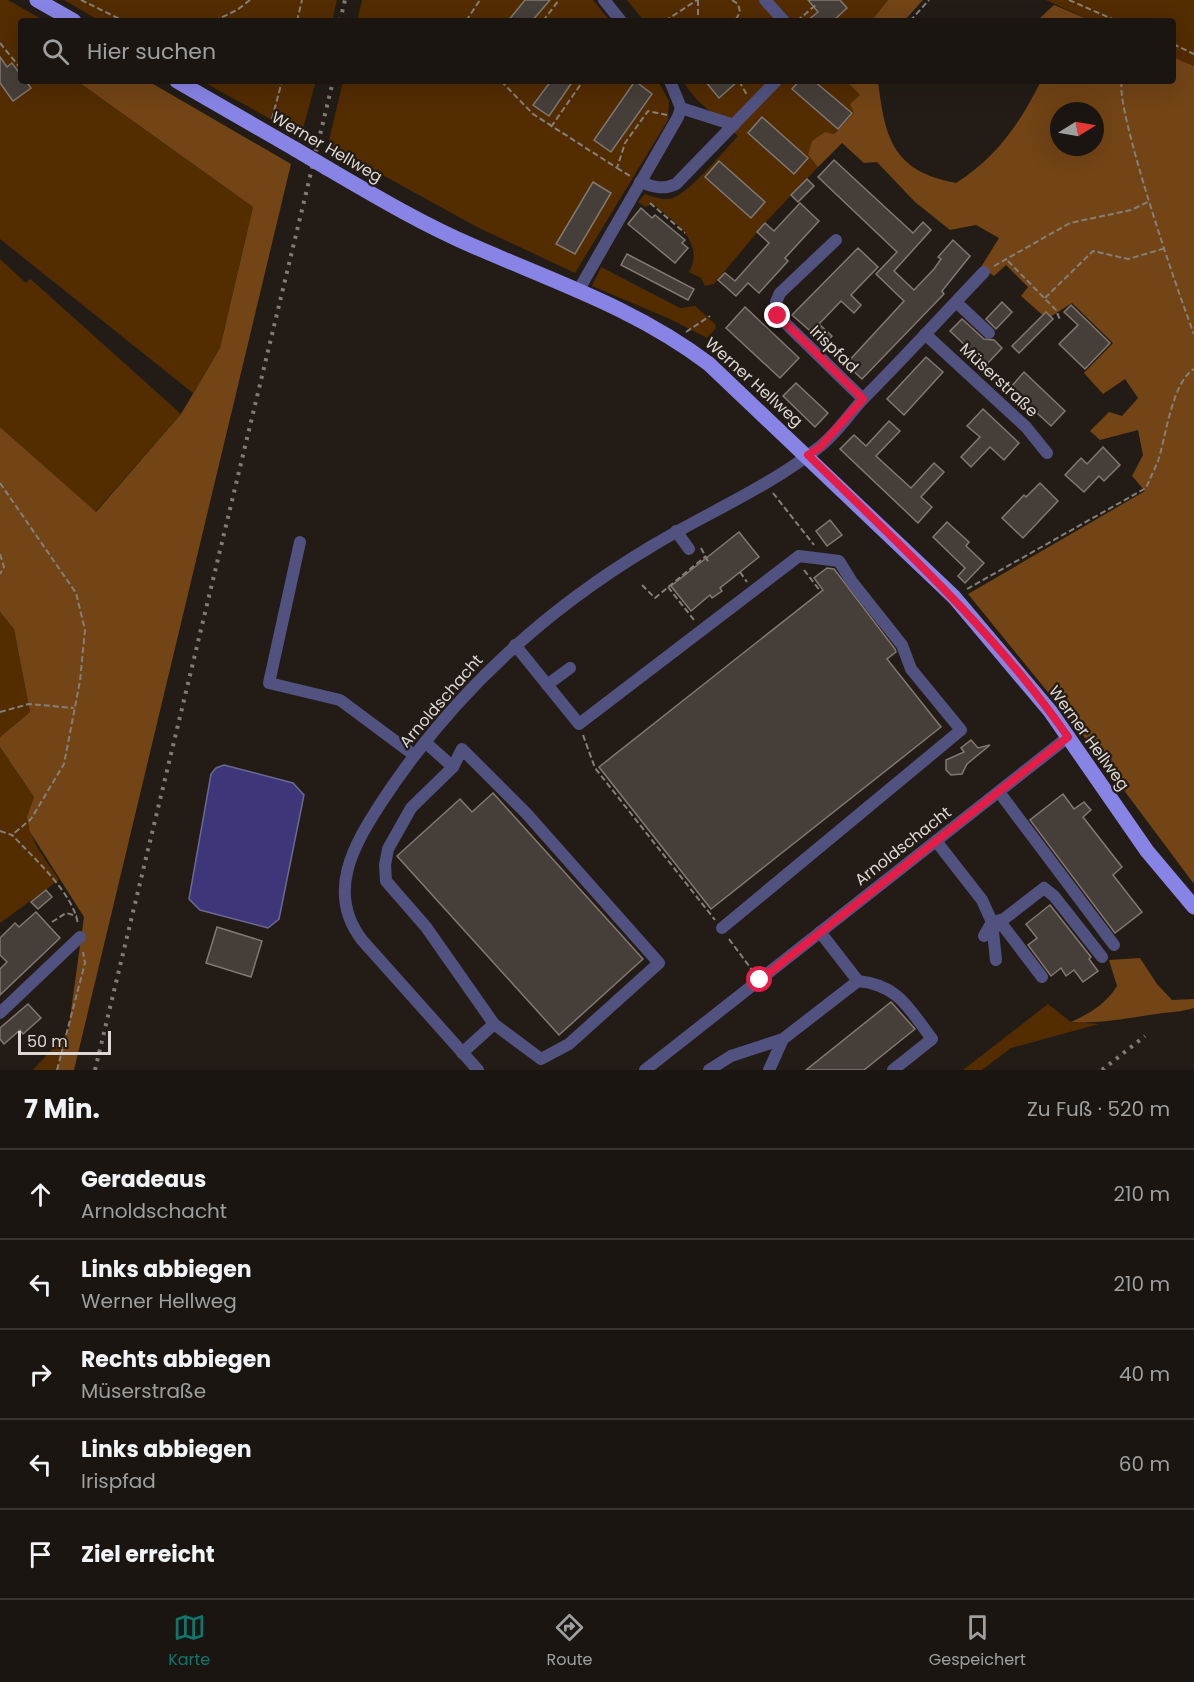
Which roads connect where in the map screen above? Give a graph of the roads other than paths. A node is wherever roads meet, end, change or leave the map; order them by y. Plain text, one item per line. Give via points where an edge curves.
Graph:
1 (37, 0) edge
2 (604, 0) edge
3 (765, 0) edge
4 (69, 18) edge
5 (619, 18) edge
6 (781, 18) edge
7 (182, 84) edge
8 (671, 84) edge
9 (773, 84) edge
10 (679, 112) junction
11 (734, 125) junction
12 (640, 182) junction
13 (836, 240) dead end
14 (984, 272) road end
15 (578, 291) junction
16 (956, 302) junction
17 (988, 333) dead end
18 (925, 334) junction
19 (863, 399) junction
20 (1047, 453) dead end
21 (808, 455) junction
22 (676, 531) junction
23 (300, 542) dead end
24 (689, 549) dead end
25 (515, 645) junction
26 (570, 668) dead end
27 (547, 685) junction
28 (1068, 737) junction
29 (425, 742) junction
30 (414, 755) junction
31 (453, 767) junction
32 (999, 792) junction
33 (936, 841) junction
34 (1194, 907) edge
35 (992, 922) junction
36 (722, 928) road end
37 (820, 932) junction
38 (984, 936) dead end
39 (80, 937) road end
40 (1114, 945) dead end
41 (1102, 957) dead end
42 (996, 960) dead end
43 (1042, 976) dead end
44 (858, 981) junction
45 (0, 1013) edge
46 (494, 1024) junction
47 (783, 1039) junction
48 (462, 1053) junction
49 (478, 1070) edge
50 (645, 1070) edge
51 (709, 1070) edge
52 (769, 1070) edge
53 (892, 1070) edge

1 - 4 main road
2 - 5 street
3 - 6 street
7 - 15 main road, Werner Hellweg, bridge via 404,213
8 - 10 street
9 - 11 street
10 - 11 street
10 - 12 street
11 - 12 street via 676,184 668,188
12 - 15 street
13 - 19 street, Irispfad via 780,292 776,302 778,316
14 - 16 street
15 - 21 main road, Werner Hellweg via 677,339
16 - 17 street
16 - 18 street
18 - 19 street
18 - 20 street, Müserstraße via 1026,427
19 - 21 street
21 - 22 street, Arnoldschacht via 766,483
21 - 28 main road, Werner Hellweg via 954,597
22 - 24 street
22 - 25 street, Arnoldschacht via 580,592
23 - 30 street via 268,683 340,699
25 - 27 street
25 - 29 street, Arnoldschacht
26 - 27 street
27 - 36 street via 579,724 800,556 839,561 902,645 911,669 961,730
28 - 32 street, Arnoldschacht
28 - 34 main road, Werner Hellweg via 1147,851
29 - 30 street, Arnoldschacht
29 - 31 street
30 - 48 street, Arnoldschacht via 355,849 345,882 346,915 362,940
31 - 46 street via 411,808 388,849 386,881 426,927
31 - 46 street via 462,749 495,779 659,963 569,1044 541,1059
32 - 33 street, Arnoldschacht
32 - 40 street
33 - 35 street via 982,900
33 - 37 street, Arnoldschacht
35 - 38 street
35 - 41 street via 1004,919 1044,888
35 - 42 street
35 - 43 street via 1004,927
37 - 44 street
37 - 50 street, Arnoldschacht
39 - 45 street
44 - 47 street
44 - 53 street via 871,982 897,994 932,1039
46 - 48 street
47 - 51 street via 731,1056
47 - 52 street
48 - 49 street, Arnoldschacht

